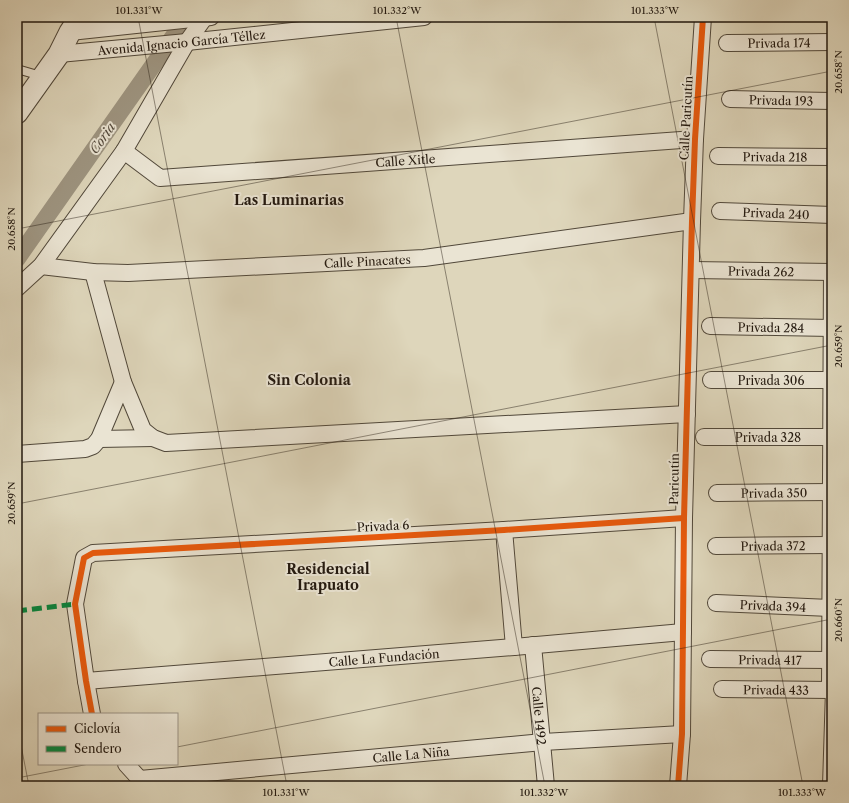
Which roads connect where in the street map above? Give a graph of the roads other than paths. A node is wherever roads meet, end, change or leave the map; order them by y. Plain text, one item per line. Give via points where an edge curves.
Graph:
1 (424, 17) edge
2 (703, 17) edge
3 (203, 18) edge
4 (75, 24) edge
5 (832, 42) edge
6 (180, 43) junction
7 (727, 43) dead end
8 (59, 54) junction
9 (17, 69) edge
10 (43, 76) junction
11 (730, 99) dead end
12 (832, 101) edge
13 (17, 113) edge
14 (695, 139) junction
15 (124, 151) junction
16 (718, 156) dead end
17 (832, 157) edge
18 (720, 211) dead end
19 (832, 215) edge
20 (692, 221) junction
21 (41, 266) junction
22 (691, 270) junction
23 (832, 271) edge
24 (93, 272) junction
25 (17, 288) edge
26 (710, 326) dead end
27 (832, 328) edge
28 (711, 380) dead end
29 (832, 380) edge
30 (123, 382) junction
31 (687, 414) junction
32 (704, 437) dead end
33 (832, 437) edge
34 (153, 438) junction
35 (98, 439) junction
36 (17, 454) edge
37 (831, 492) edge
38 (717, 493) dead end
39 (684, 518) junction
40 (504, 530) junction
41 (830, 545) junction
42 (716, 546) dead end
43 (831, 566) edge
44 (716, 603) dead end
45 (830, 608) junction
46 (683, 632) junction
47 (533, 645) junction
48 (514, 647) junction
49 (710, 659) dead end
50 (830, 669) edge
51 (86, 681) junction
52 (722, 689) dead end
53 (830, 690) junction
54 (92, 713) edge
55 (682, 734) junction
56 (543, 742) junction
57 (127, 765) edge
58 (143, 782) edge
59 (546, 786) edge
60 (678, 786) edge
61 (827, 786) edge

1 - 6 street, Avenida Ignacio García Téllez
2 - 14 street, Calle Paricutín
3 - 4 street, Avenida Ignacio García Téllez via 120,26
3 - 6 street
4 - 8 street
5 - 7 street, Privada 174
6 - 8 street, Avenida Ignacio García Téllez
6 - 15 street
8 - 10 street
9 - 10 lane
10 - 13 street
11 - 12 street, Privada 193
14 - 15 street, Calle Xitle via 160,178
14 - 20 street, Calle Paricutín
15 - 21 street
16 - 17 street, Privada 218
18 - 19 street, Privada 240
20 - 22 street, Paricutín
20 - 24 street, Calle Pinacates via 424,258 128,274
21 - 24 street, Calle Pinacates
21 - 25 street
22 - 23 street, Privada 262
22 - 31 street, Paricutín
23 - 27 street
24 - 30 street
26 - 27 street, Privada 284
27 - 29 street
28 - 29 street, Privada 306
29 - 33 street
30 - 34 street via 143,430
30 - 35 street
31 - 34 street via 166,443
31 - 39 street, Paricutín
32 - 33 street, Privada 328
33 - 37 street
34 - 35 street
35 - 36 street via 93,446 86,449
37 - 38 street, Privada 350
37 - 41 street
39 - 40 street, Privada 6
39 - 46 street, Paricutín
40 - 48 street
40 - 51 street, Privada 6 via 93,553 84,558 75,604
41 - 42 street, Privada 372
41 - 43 street
43 - 45 street
44 - 45 street, Privada 394
45 - 50 street
46 - 47 street, Calle La Fundación
46 - 55 street, Paricutín
47 - 48 street, Calle La Fundación
47 - 56 street, Calle 1492
48 - 51 street, Calle La Fundación
49 - 50 street, Privada 417
50 - 53 street
51 - 54 street
52 - 53 street, Privada 433
53 - 61 lane
55 - 56 street, Calle La Niña
55 - 60 street, Paricutín
56 - 58 street, Calle La Niña
56 - 59 street, Calle 1492
57 - 58 street

